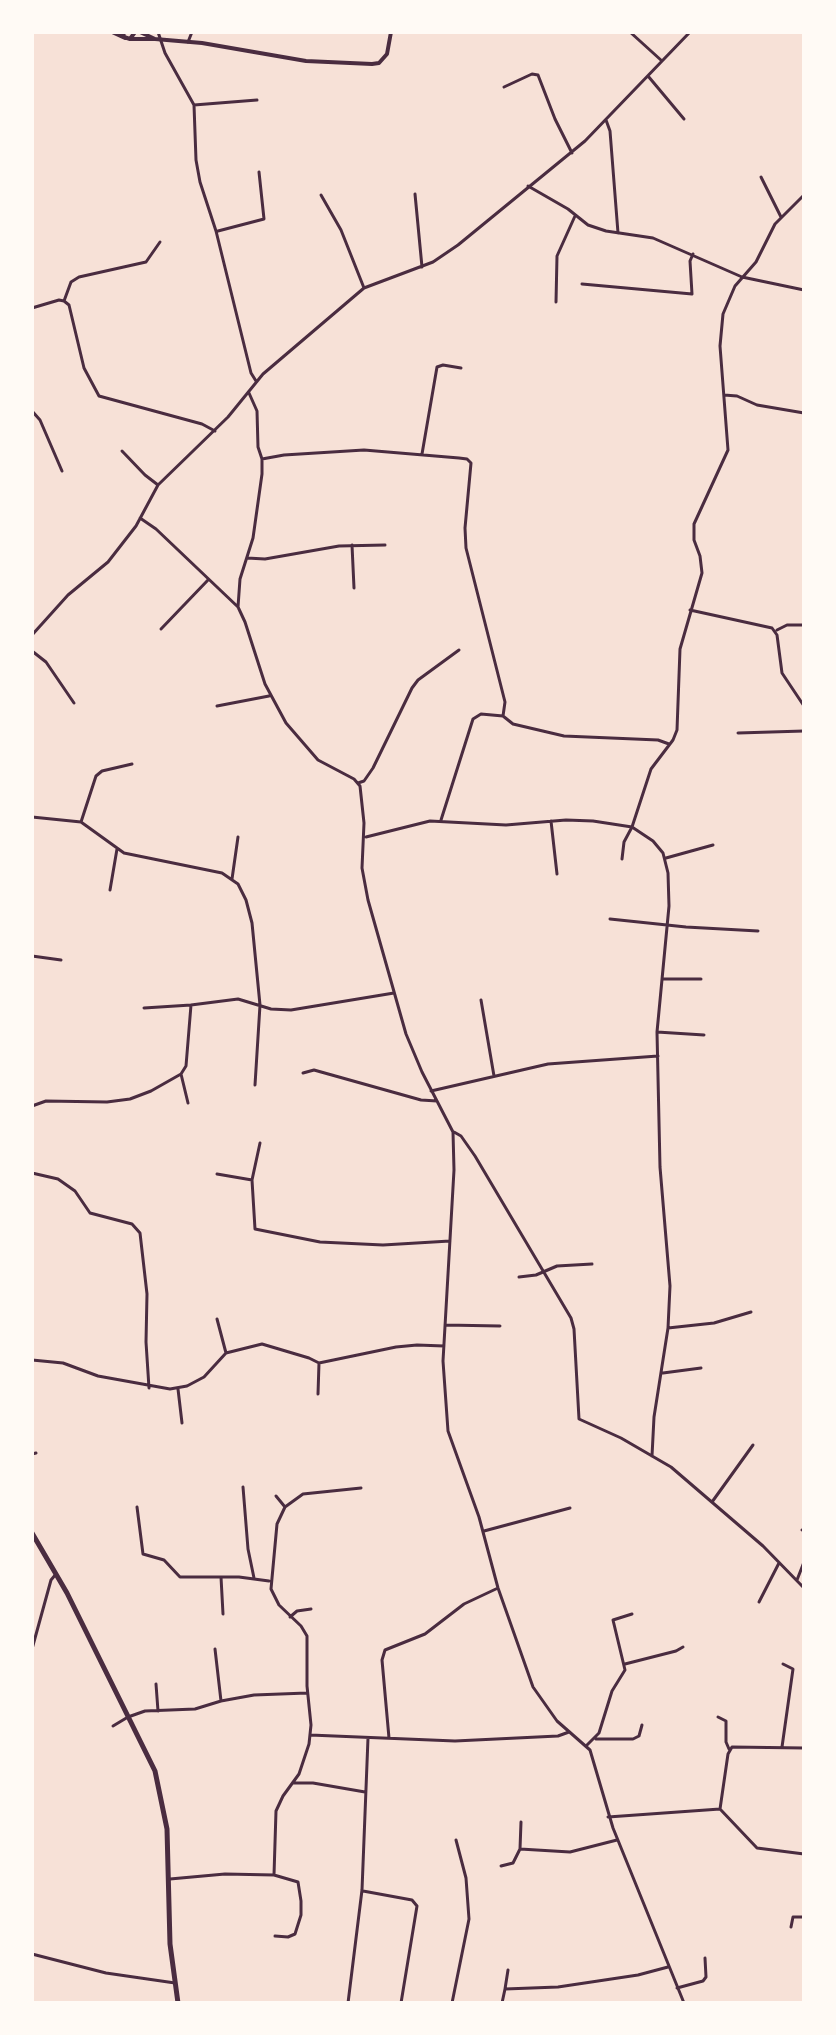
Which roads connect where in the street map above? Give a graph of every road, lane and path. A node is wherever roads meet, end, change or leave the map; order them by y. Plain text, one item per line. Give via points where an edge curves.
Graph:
1 (112, 32) edge
2 (123, 32) edge
3 (137, 32) edge
4 (158, 32) edge
5 (192, 32) edge
6 (391, 32) edge
7 (630, 32) edge
8 (690, 32) edge
9 (128, 39) junction
10 (158, 40) junction
11 (188, 42) junction
12 (662, 61) junction
13 (647, 76) junction
14 (504, 87) dead end
15 (257, 100) dead end
16 (194, 105) junction
17 (684, 119) dead end
18 (606, 120) junction
19 (572, 153) junction
20 (259, 172) dead end
21 (761, 177) dead end
22 (528, 186) junction
23 (415, 194) dead end
24 (321, 195) dead end
25 (804, 195) edge
26 (575, 216) junction
27 (781, 217) junction
28 (216, 231) junction
29 (618, 233) junction
30 (160, 242) dead end
31 (693, 254) junction
32 (422, 267) junction
33 (742, 277) junction
34 (582, 284) dead end
35 (364, 288) junction
36 (804, 290) edge
37 (64, 301) junction
38 (556, 302) dead end
39 (32, 308) edge
40 (461, 368) dead end
41 (256, 381) junction
42 (248, 391) junction
43 (724, 395) junction
44 (32, 411) edge
45 (804, 413) edge
46 (215, 431) junction
47 (122, 451) dead end
48 (422, 454) junction
49 (262, 459) junction
50 (62, 471) dead end
51 (158, 485) junction
52 (140, 518) junction
53 (352, 545) junction
54 (385, 545) dead end
55 (247, 558) junction
56 (208, 580) junction
57 (354, 588) dead end
58 (238, 607) junction
59 (690, 610) junction
60 (804, 625) edge
61 (161, 629) dead end
62 (775, 631) junction
63 (32, 635) edge
64 (459, 650) dead end
65 (32, 651) edge
66 (271, 695) junction
67 (74, 703) dead end
68 (217, 706) dead end
69 (804, 706) edge
70 (503, 716) junction
71 (804, 731) edge
72 (738, 733) dead end
73 (670, 744) junction
74 (132, 764) dead end
75 (358, 783) junction
76 (32, 817) edge
77 (441, 820) junction
78 (551, 821) junction
79 (81, 822) junction
80 (632, 827) junction
81 (238, 837) dead end
82 (365, 837) junction
83 (713, 845) dead end
84 (117, 849) junction
85 (666, 858) junction
86 (622, 859) dead end
87 (557, 874) dead end
88 (232, 879) junction
89 (110, 890) dead end
90 (610, 919) dead end
91 (668, 925) junction
92 (758, 931) dead end
93 (32, 956) edge
94 (61, 960) dead end
95 (663, 979) junction
96 (701, 979) dead end
97 (394, 993) junction
98 (481, 1000) dead end
99 (191, 1005) junction
100 (260, 1005) junction
101 (144, 1008) dead end
102 (657, 1032) junction
103 (704, 1035) dead end
104 (658, 1056) junction
105 (303, 1073) dead end
106 (181, 1074) junction
107 (494, 1076) junction
108 (255, 1085) dead end
109 (431, 1091) junction
110 (437, 1101) junction
111 (188, 1103) dead end
112 (32, 1106) edge
113 (453, 1132) junction
114 (260, 1143) dead end
115 (32, 1173) edge
116 (217, 1174) dead end
117 (252, 1180) junction
118 (450, 1241) junction
119 (592, 1264) dead end
120 (542, 1272) junction
121 (519, 1277) dead end
122 (751, 1312) dead end
123 (217, 1319) dead end
124 (445, 1325) junction
125 (500, 1326) dead end
126 (668, 1328) junction
127 (444, 1346) junction
128 (226, 1353) junction
129 (32, 1360) edge
130 (319, 1363) junction
131 (701, 1368) dead end
132 (663, 1373) junction
133 (149, 1388) junction
134 (178, 1389) junction
135 (318, 1394) dead end
136 (182, 1423) dead end
137 (753, 1445) dead end
138 (652, 1456) junction
139 (243, 1487) dead end
140 (361, 1488) dead end
141 (276, 1496) dead end
142 (712, 1502) junction
143 (137, 1507) dead end
144 (285, 1507) junction
145 (570, 1508) dead end
146 (483, 1531) junction
147 (32, 1533) edge
148 (804, 1562) edge
149 (779, 1563) junction
150 (56, 1574) junction
151 (221, 1577) junction
152 (254, 1579) junction
153 (797, 1580) junction
154 (269, 1581) junction
155 (498, 1588) junction
156 (804, 1588) edge
157 (759, 1602) dead end
158 (311, 1609) dead end
159 (223, 1614) dead end
160 (632, 1614) dead end
161 (290, 1617) junction
162 (683, 1647) dead end
163 (32, 1649) edge
164 (215, 1649) dead end
165 (625, 1664) junction
166 (783, 1664) dead end
167 (156, 1684) dead end
168 (307, 1693) junction
169 (221, 1701) junction
170 (158, 1711) junction
171 (128, 1717) junction
172 (718, 1717) dead end
173 (642, 1725) dead end
174 (113, 1726) dead end
175 (569, 1732) junction
176 (310, 1735) junction
177 (368, 1738) junction
178 (389, 1738) junction
179 (596, 1739) junction
180 (587, 1745) junction
181 (782, 1747) junction
182 (804, 1748) edge
183 (729, 1749) junction
184 (294, 1783) junction
185 (365, 1792) junction
186 (720, 1809) junction
187 (608, 1817) junction
188 (521, 1822) dead end
189 (456, 1840) dead end
190 (617, 1840) junction
191 (520, 1849) junction
192 (804, 1854) edge
193 (501, 1866) dead end
194 (274, 1875) junction
195 (170, 1879) junction
196 (362, 1890) junction
197 (804, 1917) edge
198 (791, 1927) dead end
199 (275, 1936) dead end
200 (32, 1954) edge
201 (705, 1958) dead end
202 (668, 1967) junction
203 (508, 1970) dead end
204 (175, 1983) junction
205 (677, 1988) junction
206 (505, 1989) junction
207 (178, 2003) edge
208 (348, 2003) edge
209 (401, 2003) edge
210 (452, 2003) edge
211 (502, 2003) edge
212 (684, 2003) edge

1 - 9 street
2 - 9 street
3 - 9 street
3 - 10 street
4 - 10 street
5 - 11 street
6 - 11 street via 387,54 372,64 306,61
7 - 12 street
8 - 12 street
9 - 10 street
10 - 11 street
10 - 16 street
12 - 13 street
13 - 17 street
13 - 18 street
14 - 19 street via 538,75
15 - 16 street
16 - 28 street via 198,171
18 - 19 street
18 - 29 street
19 - 22 street
20 - 28 street via 264,219
21 - 27 street
22 - 26 street
22 - 32 street via 458,245
23 - 32 street
24 - 35 street
25 - 27 street
26 - 29 street
26 - 38 street via 557,256
27 - 33 street
28 - 41 street
29 - 31 street via 653,238
30 - 37 street via 146,262 79,277 71,282
31 - 33 street
31 - 34 street via 692,294
32 - 35 street
33 - 36 street
33 - 43 street via 721,324
35 - 41 street
37 - 39 street
37 - 46 street via 97,394
40 - 48 street via 437,367
41 - 42 street
42 - 46 street
42 - 49 street via 257,411
43 - 45 street
43 - 59 street via 728,450 694,524 702,573
44 - 50 street
46 - 51 street
47 - 51 street
48 - 49 street via 352,450
48 - 70 street via 471,463 466,548 505,702
49 - 55 street
51 - 52 street
52 - 56 street
52 - 63 street via 108,562
53 - 54 street
53 - 55 street
53 - 57 street
55 - 58 street
56 - 58 street
56 - 61 street
58 - 66 street
59 - 62 street
59 - 73 street via 680,649 677,730
60 - 62 street
62 - 69 street via 780,668
64 - 75 street via 418,680 369,775
65 - 67 street via 62,681
66 - 68 street
66 - 75 street via 308,750
70 - 73 street via 513,724 564,736
70 - 77 street via 481,714 473,719
71 - 72 street
73 - 80 street via 651,769
74 - 79 street via 96,776
75 - 82 street
76 - 79 street
77 - 78 street via 506,825
77 - 82 street
78 - 80 street
78 - 87 street
79 - 84 street
80 - 85 street
80 - 86 street
81 - 88 street
82 - 97 street via 362,868
83 - 85 street
84 - 88 street
84 - 89 street
85 - 91 street
88 - 100 street via 242,890 252,923
90 - 91 street
91 - 92 street
91 - 95 street
93 - 94 street
95 - 96 street
95 - 102 street
97 - 100 street via 301,1009
97 - 109 street
98 - 107 street
99 - 100 street via 228,999
99 - 101 street
99 - 106 street
100 - 108 street
102 - 103 street
102 - 104 street
104 - 107 street via 559,1063
104 - 126 street
105 - 110 street via 314,1070
106 - 111 street
106 - 112 street via 130,1099
107 - 109 street
109 - 110 street
110 - 113 street
113 - 118 street
113 - 120 street via 475,1156
114 - 117 street
115 - 133 street via 58,1179 75,1191 90,1213 132,1224 140,1233
116 - 117 street
117 - 118 street via 253,1224 260,1231 320,1242
118 - 124 street
119 - 120 street
120 - 121 street
120 - 138 street via 573,1323 579,1419
122 - 126 street
123 - 128 street
124 - 125 street
124 - 127 street
126 - 132 street
127 - 130 street via 396,1347
127 - 146 street via 446,1420
128 - 130 street via 262,1344
128 - 134 street via 204,1377
129 - 133 street via 71,1365
130 - 135 street
131 - 132 street
132 - 138 street
133 - 134 street
134 - 136 street
137 - 142 street
138 - 142 street
139 - 152 street
140 - 144 street via 303,1494
141 - 144 street
142 - 149 street
143 - 151 street via 143,1554 164,1560 180,1577
144 - 154 street via 274,1536
145 - 146 street
146 - 155 street
147 - 150 main road
148 - 153 street
149 - 153 street
149 - 157 street
150 - 163 street
150 - 171 main road
151 - 152 street
151 - 159 street
152 - 154 street
153 - 156 street
154 - 161 street
155 - 175 street via 533,1687
155 - 178 street via 464,1604 425,1634 385,1650
158 - 161 street
160 - 165 street via 613,1620
161 - 168 street via 307,1636
162 - 165 street
164 - 169 street
165 - 179 street
166 - 181 street via 793,1669
167 - 170 street
168 - 169 street
168 - 176 street
169 - 170 street
170 - 171 street
171 - 174 street
171 - 195 main road via 155,1771
172 - 183 street via 726,1721
173 - 179 street via 633,1739
175 - 178 street via 455,1741
175 - 180 street
176 - 177 street
176 - 184 street
177 - 178 street
177 - 185 street
179 - 180 street
180 - 187 street
181 - 182 street
181 - 183 street
183 - 186 street
184 - 185 street
184 - 194 street via 276,1811
185 - 196 street
186 - 187 street
186 - 192 street via 757,1848
187 - 190 street
188 - 191 street
189 - 210 street via 469,1919
190 - 191 street via 570,1852
190 - 202 street
191 - 193 street via 513,1863
194 - 195 street
194 - 199 street via 298,1882 302,1909 295,1934
195 - 204 main road
196 - 208 street
196 - 209 street via 412,1900 417,1906
197 - 198 street via 793,1917
200 - 204 street
201 - 205 street via 703,1981
202 - 205 street
202 - 206 street via 558,1987
203 - 206 street
204 - 207 main road
205 - 212 street
206 - 211 street

